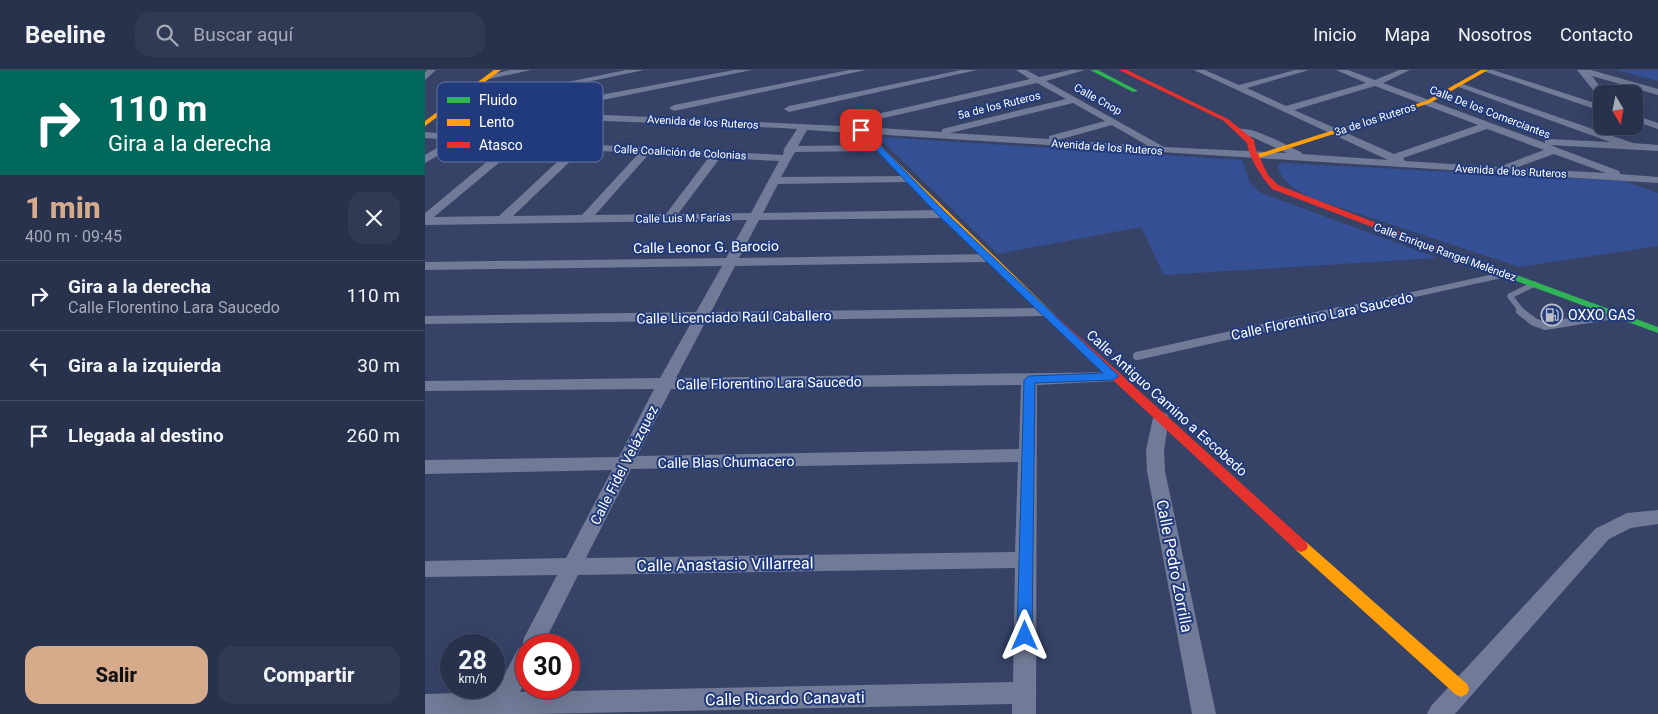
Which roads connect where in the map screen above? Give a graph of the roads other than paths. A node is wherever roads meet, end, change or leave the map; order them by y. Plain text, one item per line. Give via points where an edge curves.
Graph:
1 (527, 70) edge
2 (640, 70) edge
3 (748, 70) edge
4 (803, 70) edge
5 (862, 70) edge
6 (973, 70) edge
7 (1020, 70) edge
8 (1081, 70) edge
9 (1093, 70) edge
10 (1122, 70) edge
11 (1197, 70) edge
12 (1305, 70) edge
13 (1341, 70) edge
14 (1406, 70) edge
15 (1485, 70) edge
16 (1583, 70) edge
17 (1606, 70) edge
18 (621, 72) edge
19 (493, 73) edge
20 (1038, 80) junction
21 (481, 82) edge
22 (571, 82) edge
23 (1376, 83) junction
24 (1658, 84) edge
25 (1457, 85) junction
26 (1594, 85) edge
27 (1239, 88) junction
28 (650, 90) junction
29 (1658, 92) edge
30 (794, 96) junction
31 (1146, 96) dead end
32 (603, 98) edge
33 (1073, 100) junction
34 (1428, 102) junction
35 (668, 103) junction
36 (1593, 105) edge
37 (1287, 109) junction
38 (437, 115) edge
39 (603, 118) edge
40 (691, 121) junction
41 (1643, 121) edge
42 (1113, 122) junction
43 (425, 124) edge
44 (1231, 124) junction
45 (782, 125) junction
46 (1488, 125) junction
47 (1658, 126) edge
48 (803, 127) junction
49 (827, 128) junction
50 (861, 130) junction
51 (1241, 131) junction
52 (1337, 132) junction
53 (930, 135) junction
54 (1532, 141) junction
55 (1039, 142) junction
56 (603, 147) edge
57 (1633, 147) junction
58 (879, 148) junction
59 (1285, 148) junction
60 (1658, 148) edge
61 (647, 150) junction
62 (1164, 150) junction
63 (1554, 150) junction
64 (437, 153) edge
65 (787, 153) junction
66 (717, 154) junction
67 (1256, 154) junction
68 (1393, 158) junction
69 (1308, 159) junction
70 (425, 160) edge
71 (494, 162) edge
72 (563, 162) edge
73 (1409, 165) junction
74 (1499, 171) junction
75 (1630, 178) junction
76 (908, 179) junction
77 (1658, 180) edge
78 (773, 182) junction
79 (1658, 188) edge
80 (942, 214) junction
81 (755, 217) junction
82 (669, 218) junction
83 (585, 219) junction
84 (425, 220) edge
85 (503, 220) junction
86 (988, 258) junction
87 (730, 263) junction
88 (425, 266) edge
89 (1507, 274) junction
90 (1534, 284) junction
91 (1044, 312) junction
92 (1617, 315) junction
93 (701, 318) junction
94 (425, 320) edge
95 (1658, 330) edge
96 (1137, 356) dead end
97 (1113, 376) junction
98 (1029, 380) junction
99 (665, 384) junction
100 (425, 386) edge
101 (1161, 418) junction
102 (1027, 455) junction
103 (626, 464) junction
104 (425, 467) edge
105 (1658, 517) edge
106 (1025, 560) junction
107 (573, 566) junction
108 (425, 569) edge
109 (538, 634) edge
110 (515, 677) edge
111 (1461, 689) junction
112 (1024, 704) edge
113 (425, 705) edge
114 (498, 709) edge
115 (1204, 714) edge
116 (1439, 714) edge

1 - 19 street
2 - 18 street
3 - 28 street
4 - 30 street
5 - 30 street
6 - 30 street
7 - 20 street, Calle Cnop
8 - 20 street
9 - 31 street
10 - 44 street, Calle Enrique Rangel Meléndez
11 - 27 street
12 - 27 street
13 - 23 street, Calle De los Comerciantes
14 - 23 street
15 - 25 street, 3a de los Ruteros
15 - 36 street
16 - 26 street
16 - 29 street
17 - 24 street
18 - 22 street
18 - 28 street
19 - 21 street
20 - 33 street, Calle Cnop
20 - 49 street
23 - 34 street, Calle De los Comerciantes
23 - 37 street
25 - 34 street, 3a de los Ruteros
25 - 57 street
27 - 37 street
28 - 32 street
28 - 35 street
30 - 35 street
30 - 45 street
33 - 42 street, Calle Cnop
33 - 53 street, 5a de los Ruteros
34 - 46 street, Calle De los Comerciantes
34 - 52 street, 3a de los Ruteros
35 - 40 street
37 - 52 street
38 - 43 street
39 - 40 street, Avenida de los Ruteros
40 - 45 street, Avenida de los Ruteros
41 - 47 street
42 - 55 street
42 - 62 street, Calle Cnop
44 - 51 street, Calle Enrique Rangel Meléndez
44 - 67 street via 1222,132
45 - 48 street, Avenida de los Ruteros
46 - 54 street, Calle De los Comerciantes
46 - 68 street
48 - 49 street, Avenida de los Ruteros
48 - 65 street, Calle Fidel Velázquez
49 - 50 street, Avenida de los Ruteros
50 - 53 street, Avenida de los Ruteros
50 - 58 street, Calle Antiguo Camino a Escobedo
51 - 59 street
51 - 67 street, Calle Enrique Rangel Meléndez
52 - 59 street, 3a de los Ruteros
52 - 68 street
53 - 55 street, Avenida de los Ruteros
54 - 57 street
54 - 63 street, Calle De los Comerciantes
55 - 62 street, Avenida de los Ruteros
56 - 61 street, Calle Coalición de Colonias
57 - 60 street
58 - 65 street, Calle Coalición de Colonias
58 - 76 street, Calle Antiguo Camino a Escobedo
59 - 67 street, 3a de los Ruteros
59 - 69 street
61 - 66 street, Calle Coalición de Colonias
61 - 83 street
62 - 67 street, Avenida de los Ruteros
63 - 74 street
63 - 75 street, Calle De los Comerciantes
64 - 70 street
65 - 66 street, Calle Coalición de Colonias
65 - 78 street, Calle Fidel Velázquez
66 - 82 street
67 - 69 street, Avenida de los Ruteros
67 - 89 street, Calle Enrique Rangel Meléndez via 1269,180 1290,195
68 - 73 street
69 - 73 street, Avenida de los Ruteros
71 - 84 street
72 - 85 street
73 - 74 street, Avenida de los Ruteros
74 - 75 street, Avenida de los Ruteros
75 - 77 street, Avenida de los Ruteros
75 - 79 street
76 - 78 street
76 - 80 street, Calle Antiguo Camino a Escobedo
78 - 81 street, Calle Fidel Velázquez
80 - 81 street, Calle Luis M. Farías
80 - 86 street, Calle Antiguo Camino a Escobedo
81 - 82 street, Calle Luis M. Farías
81 - 87 street, Calle Fidel Velázquez
82 - 83 street, Calle Luis M. Farías
83 - 85 street, Calle Luis M. Farías
84 - 85 street, Calle Luis M. Farías
86 - 87 street, Calle Leonor G. Barocio
86 - 91 street, Calle Antiguo Camino a Escobedo
87 - 88 street, Calle Leonor G. Barocio
87 - 93 street, Calle Fidel Velázquez
89 - 90 street, Calle Enrique Rangel Meléndez
89 - 96 lane, Calle Florentino Lara Saucedo
90 - 92 street, Calle Enrique Rangel Meléndez
90 - 92 lane via 1510,296 1512,302 1535,324 1545,326
91 - 93 street, Calle Licenciado Raúl Caballero
91 - 97 street, Calle Antiguo Camino a Escobedo
92 - 95 street, Calle Enrique Rangel Meléndez
93 - 94 street, Calle Licenciado Raúl Caballero
93 - 99 street, Calle Fidel Velázquez
97 - 98 street, Calle Florentino Lara Saucedo
97 - 101 street, Calle Antiguo Camino a Escobedo
98 - 99 street, Calle Florentino Lara Saucedo
98 - 102 street
99 - 100 street, Calle Florentino Lara Saucedo
99 - 103 street, Calle Fidel Velázquez
101 - 111 street, Calle Antiguo Camino a Escobedo
101 - 115 street, Calle Pedro Zorrilla via 1155,450 1156,471
102 - 103 street, Calle Blas Chumacero
102 - 106 street
103 - 104 street, Calle Blas Chumacero
103 - 107 street, Calle Fidel Velázquez
105 - 111 street via 1627,521 1602,534
106 - 107 street, Calle Anastasio Villarreal
106 - 112 street
107 - 108 street, Calle Anastasio Villarreal
107 - 109 street, Calle Fidel Velázquez
110 - 114 street
111 - 116 street
112 - 114 street, Calle Ricardo Canavati
113 - 114 street, Calle Ricardo Canavati

